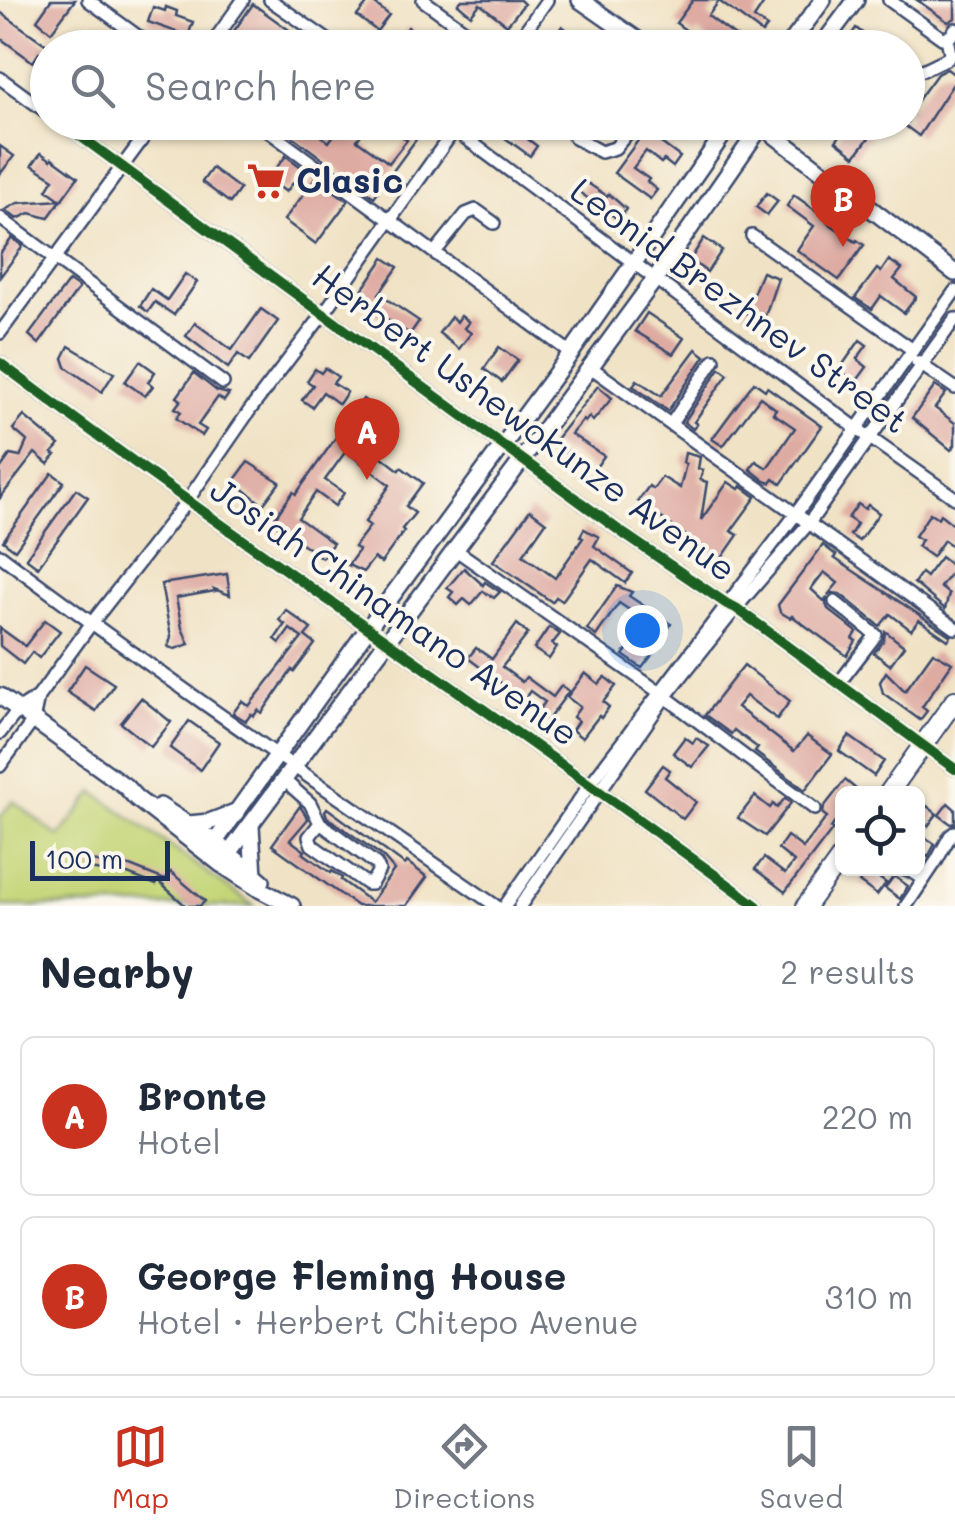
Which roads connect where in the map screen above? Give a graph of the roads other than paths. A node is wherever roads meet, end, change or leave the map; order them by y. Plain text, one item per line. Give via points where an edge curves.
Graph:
1 (88, 0) edge
2 (243, 0) edge
3 (270, 0) edge
4 (423, 0) edge
5 (548, 0) edge
6 (580, 0) edge
7 (822, 0) edge
8 (856, 0) edge
9 (889, 0) edge
10 (129, 30) edge
11 (222, 30) edge
12 (313, 30) edge
13 (464, 30) edge
14 (527, 30) edge
15 (613, 30) edge
16 (800, 30) edge
17 (834, 30) edge
18 (951, 34) edge
19 (925, 69) edge
20 (0, 78) edge
21 (30, 100) edge
22 (85, 140) edge
23 (143, 140) edge
24 (281, 140) edge
25 (443, 140) edge
26 (473, 140) edge
27 (580, 140) edge
28 (622, 140) edge
29 (719, 140) edge
30 (750, 140) edge
31 (782, 140) edge
32 (123, 168) junction
33 (0, 218) edge
34 (391, 220) junction
35 (494, 223) dead end
36 (752, 236) dead end
37 (435, 252) junction
38 (56, 258) junction
39 (634, 262) junction
40 (955, 272) edge
41 (655, 278) junction
42 (955, 291) edge
43 (324, 314) junction
44 (955, 318) edge
45 (0, 333) edge
46 (571, 353) junction
47 (911, 353) junction
48 (714, 360) dead end
49 (0, 363) edge
50 (922, 365) junction
51 (590, 366) junction
52 (223, 383) dead end
53 (955, 388) edge
54 (670, 424) junction
55 (856, 428) junction
56 (870, 437) junction
57 (504, 446) junction
58 (522, 460) junction
59 (955, 498) edge
60 (187, 501) junction
61 (796, 514) junction
62 (809, 523) junction
63 (456, 550) junction
64 (0, 555) edge
65 (835, 602) dead end
66 (732, 606) junction
67 (91, 624) junction
68 (368, 627) junction
69 (955, 628) edge
70 (388, 642) junction
71 (839, 683) junction
72 (662, 695) junction
73 (0, 696) edge
74 (38, 697) junction
75 (955, 700) edge
76 (18, 710) junction
77 (33, 721) junction
78 (0, 733) edge
79 (923, 746) junction
80 (276, 756) junction
81 (0, 766) edge
82 (955, 769) edge
83 (289, 774) junction
84 (125, 786) junction
85 (894, 786) edge
86 (596, 787) junction
87 (816, 808) dead end
88 (235, 812) junction
89 (320, 822) junction
90 (188, 824) junction
91 (251, 826) junction
92 (955, 832) edge
93 (211, 848) junction
94 (226, 859) junction
95 (835, 866) edge
96 (254, 874) junction
97 (919, 876) edge
98 (924, 879) junction
99 (290, 904) edge
100 (496, 906) edge
101 (504, 906) edge
102 (520, 906) edge
103 (757, 906) edge
104 (806, 906) edge
105 (906, 906) edge

1 - 10 street
2 - 11 street
3 - 12 street
4 - 13 street
5 - 14 street
6 - 15 main road
7 - 16 main road
8 - 17 main road
9 - 18 street via 942,38
18 - 19 street via 948,58
20 - 21 street
22 - 32 street, Herbert Ushewokunze Avenue
23 - 32 street
24 - 34 street
25 - 34 street
26 - 39 street, Leonid Brezhnev Street
27 - 28 street via 601,152
29 - 39 main road
30 - 41 main road
31 - 40 main road
32 - 38 street
32 - 43 street, Herbert Ushewokunze Avenue
33 - 38 street
34 - 37 street
34 - 43 street
35 - 37 street via 476,210 466,214
36 - 47 street
37 - 46 street
38 - 45 street
38 - 52 street
39 - 41 street, Leonid Brezhnev Street
39 - 46 main road
41 - 51 main road
41 - 55 street, Leonid Brezhnev Street
42 - 47 street
43 - 57 street, Herbert Ushewokunze Avenue
43 - 60 street
44 - 50 street
46 - 57 main road
47 - 50 street
47 - 55 street
48 - 54 street
49 - 60 street, Josiah Chinamano Avenue
50 - 53 street
50 - 56 street
51 - 54 street
51 - 58 main road
54 - 61 street
55 - 56 street, Leonid Brezhnev Street
55 - 61 street
56 - 59 street, Leonid Brezhnev Street
56 - 62 street
57 - 58 street, Herbert Ushewokunze Avenue
57 - 68 main road
58 - 63 main road
58 - 66 street, Herbert Ushewokunze Avenue
60 - 67 street
60 - 68 street, Josiah Chinamano Avenue
61 - 62 street
61 - 66 street
62 - 66 street
62 - 69 street
63 - 70 main road
63 - 72 street
64 - 67 street
65 - 71 street via 876,635
66 - 71 street, Herbert Ushewokunze Avenue
66 - 72 street
67 - 74 street
67 - 80 street
68 - 70 street, Josiah Chinamano Avenue
68 - 80 main road
70 - 83 main road
70 - 86 street, Josiah Chinamano Avenue
71 - 79 street, Herbert Ushewokunze Avenue
72 - 86 street
72 - 87 street
73 - 76 main road
74 - 76 street
74 - 77 street
75 - 79 highway
76 - 77 main road
76 - 78 street
77 - 81 street
77 - 84 main road
79 - 82 street, Herbert Ushewokunze Avenue
79 - 85 highway
80 - 83 street
80 - 88 main road
83 - 89 street
83 - 91 main road
83 - 100 street
84 - 90 main road
84 - 93 main road
86 - 101 street
86 - 102 street
86 - 103 street, Josiah Chinamano Avenue
88 - 90 main road
88 - 93 main road
89 - 89 street via 309,837 312,845 372,884 376,864
90 - 93 main road
91 - 94 main road
91 - 96 main road
92 - 98 street
93 - 94 main road
94 - 96 main road
94 - 99 main road via 259,889
95 - 104 highway
96 - 99 main road
97 - 98 street
98 - 105 street

